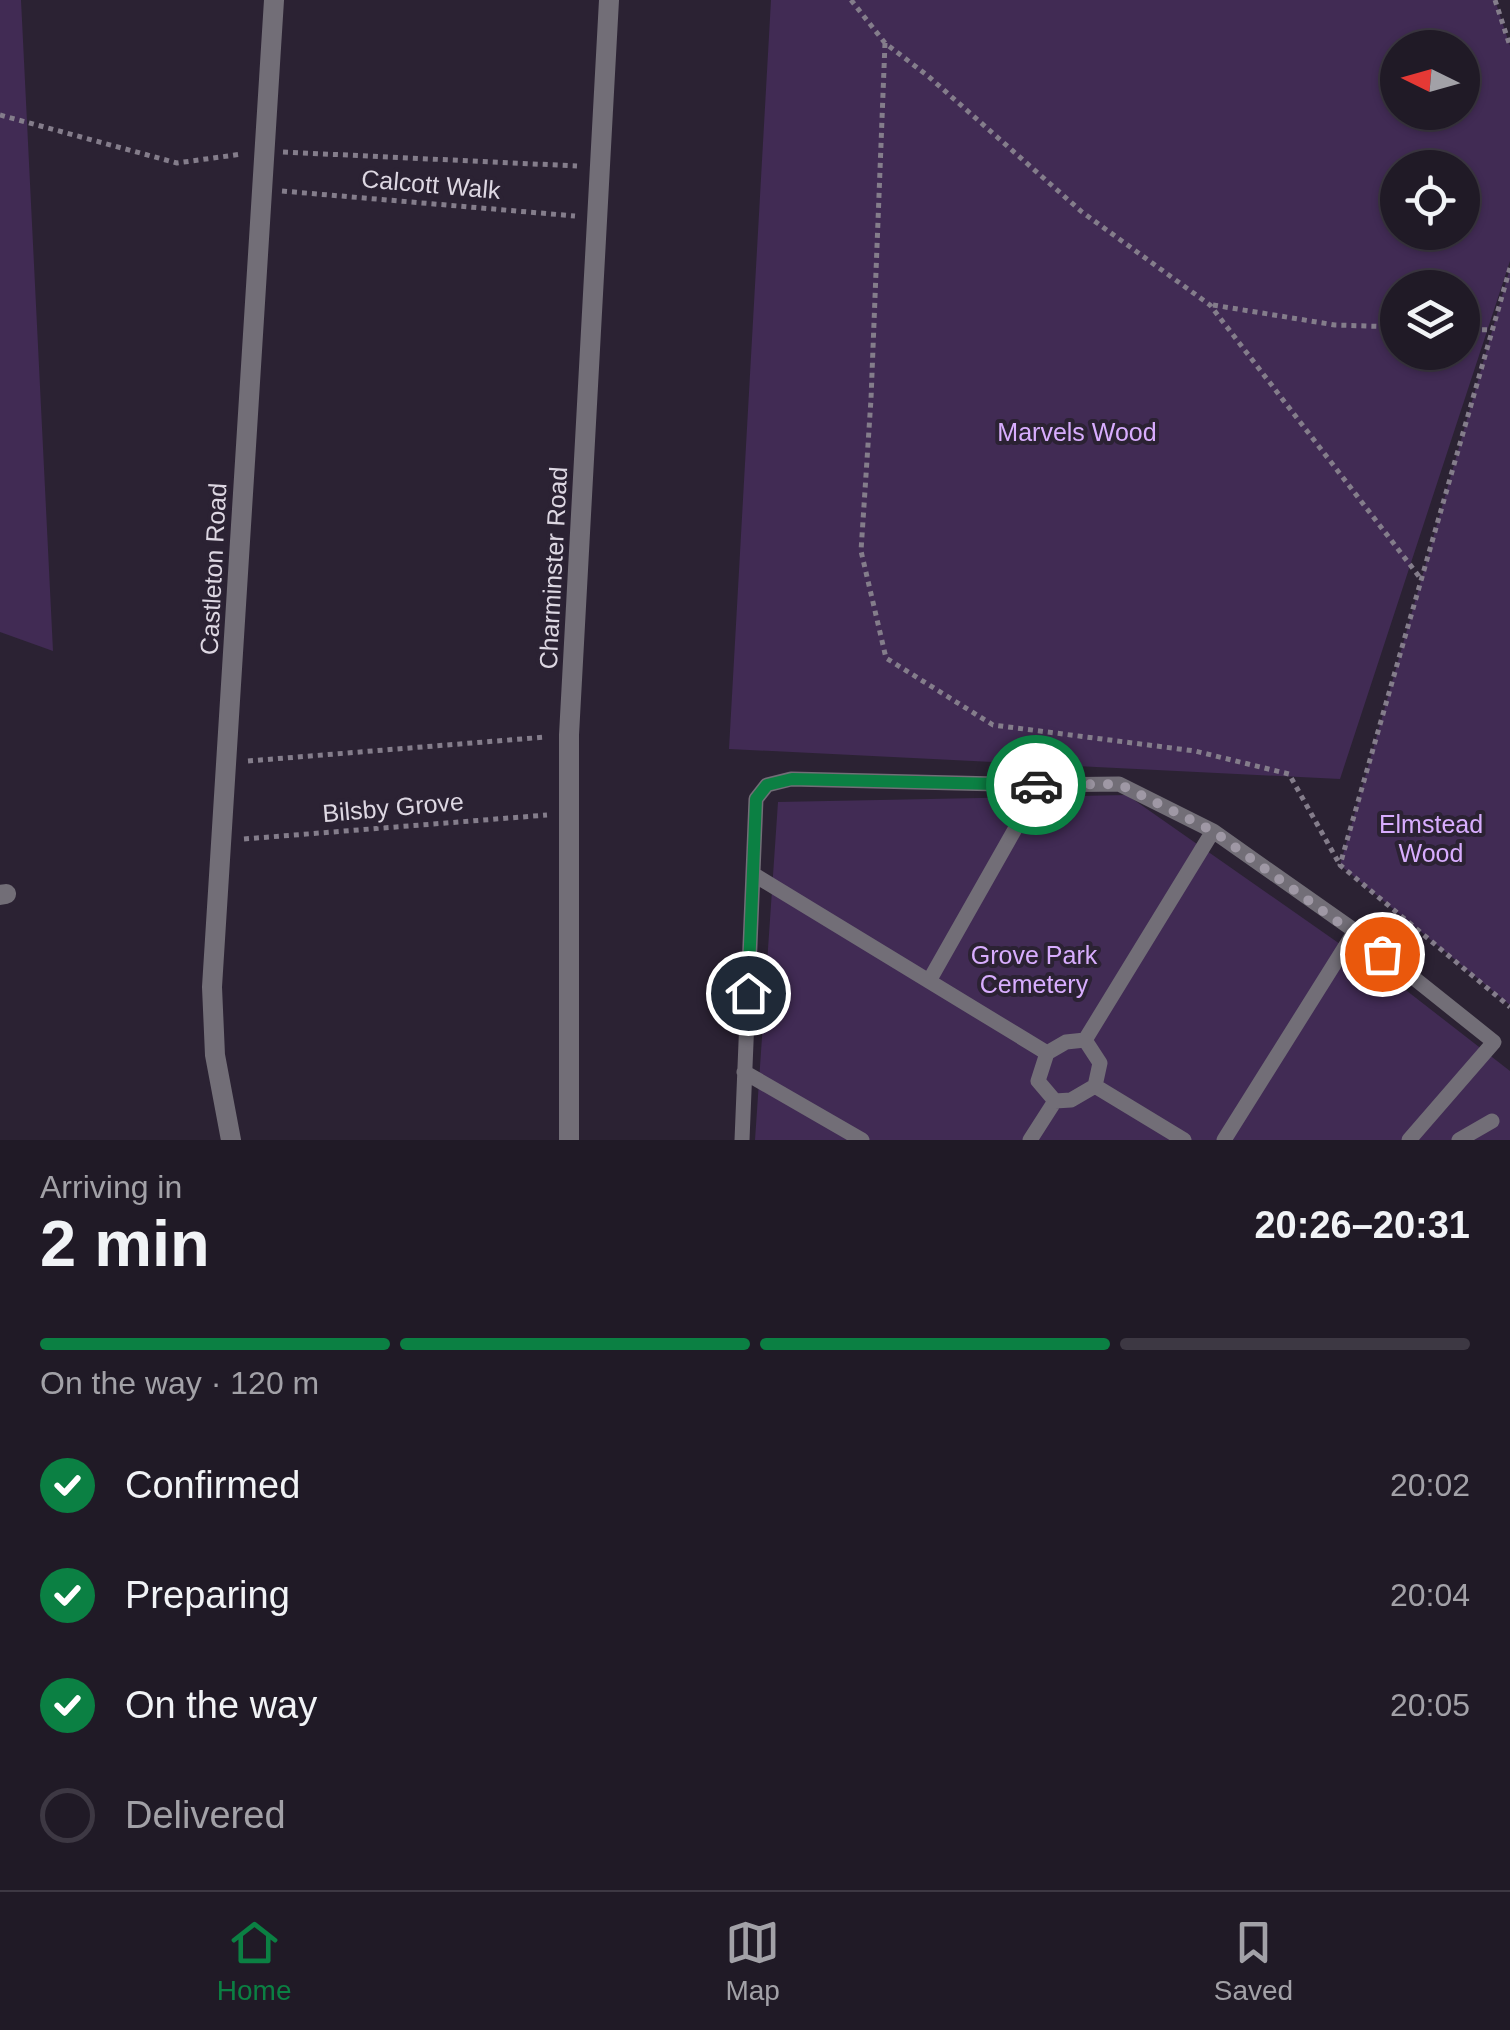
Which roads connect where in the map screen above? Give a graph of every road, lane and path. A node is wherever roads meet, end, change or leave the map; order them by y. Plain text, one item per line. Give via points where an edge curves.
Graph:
1 (274, 0) edge
2 (609, 0) edge
3 (851, 0) edge
4 (1495, 0) edge
5 (885, 43) junction
6 (1510, 46) edge
7 (0, 114) edge
8 (264, 152) junction
9 (600, 167) junction
10 (261, 190) junction
11 (598, 218) junction
12 (1510, 268) edge
13 (1210, 305) junction
14 (1380, 326) edge
15 (1480, 330) edge
16 (1492, 330) junction
17 (1421, 578) junction
18 (570, 735) junction
19 (226, 762) junction
20 (1040, 785) junction
21 (568, 813) junction
22 (1213, 831) junction
23 (221, 841) junction
24 (1340, 865) junction
25 (752, 874) junction
26 (1355, 931) junction
27 (929, 981) junction
28 (1510, 1007) edge
29 (1085, 1040) junction
30 (1047, 1053) junction
31 (744, 1072) junction
32 (1095, 1086) junction
33 (1055, 1101) junction
34 (1492, 1121) dead end
35 (231, 1140) edge
36 (569, 1140) edge
37 (742, 1140) edge
38 (862, 1140) edge
39 (1030, 1140) edge
40 (1184, 1140) edge
41 (1224, 1140) edge
42 (1409, 1140) edge
43 (1458, 1140) edge

1 - 8 street, Castleton Road
2 - 9 street, Charminster Road
3 - 5 path
4 - 6 path
5 - 13 path via 1082,212
5 - 24 path via 861,551 886,658 993,725 1196,751 1289,774
7 - 8 path, Calcott Walk via 177,163
8 - 9 path, Calcott Walk
8 - 10 street, Castleton Road
9 - 11 street, Charminster Road
10 - 11 path, Calcott Walk
10 - 19 street, Castleton Road
11 - 18 street, Charminster Road
12 - 16 path
13 - 14 path
13 - 17 path
15 - 16 path
16 - 17 path
17 - 24 path
18 - 19 path
18 - 21 street, Charminster Road
19 - 23 street, Castleton Road
20 - 22 lane via 1119,784
20 - 25 lane via 792,779 767,785 756,799
20 - 27 lane
21 - 23 path, Bilsby Grove
21 - 36 street, Charminster Road
22 - 26 lane
22 - 29 lane
23 - 35 street, Castleton Road via 212,1024
24 - 28 path
25 - 27 lane
25 - 31 lane
26 - 41 lane
26 - 42 lane via 1494,1042
27 - 30 lane
29 - 30 lane
29 - 32 lane via 1100,1063
30 - 33 lane via 1038,1081
31 - 37 lane
31 - 38 lane
32 - 33 lane
32 - 40 lane
33 - 39 lane
34 - 43 lane

